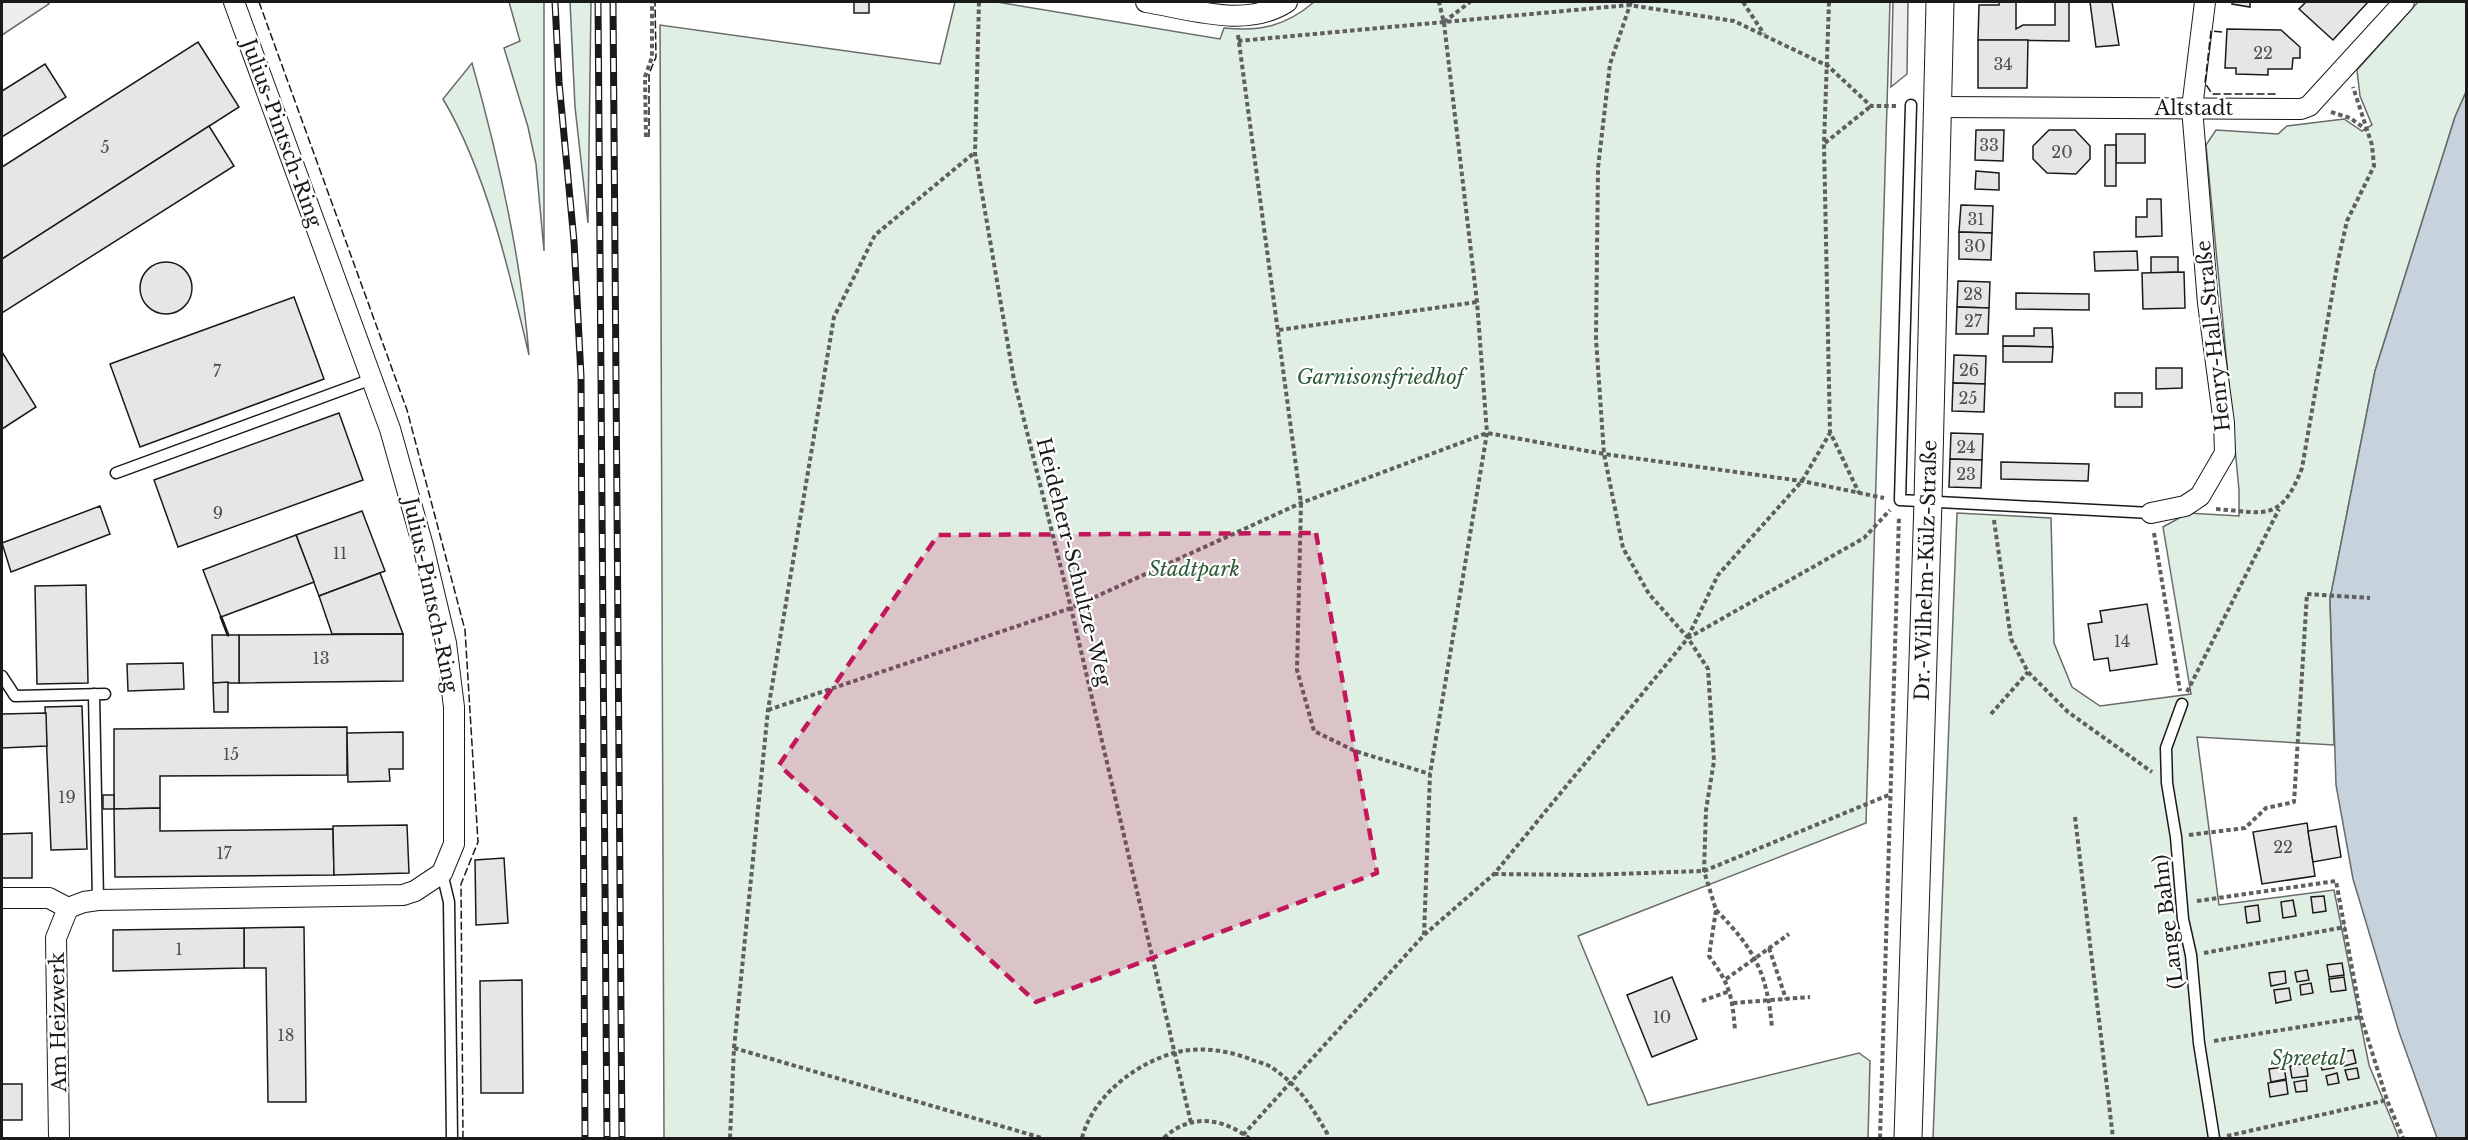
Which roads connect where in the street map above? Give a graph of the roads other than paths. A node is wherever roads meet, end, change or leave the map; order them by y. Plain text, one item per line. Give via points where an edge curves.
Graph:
1 (234, 2) edge
2 (1146, 2) edge
3 (1287, 2) edge
4 (1940, 2) edge
5 (2205, 2) edge
6 (2404, 2) edge
7 (1911, 105) road end
8 (1938, 107) junction
9 (2192, 108) junction
10 (372, 379) junction
11 (116, 473) dead end
12 (1928, 501) junction
13 (2151, 513) joint
14 (2, 676) edge
15 (5, 689) edge
16 (2182, 704) road end
17 (442, 873) junction
18 (2, 898) edge
19 (98, 900) junction
20 (68, 908) junction
21 (59, 1138) edge
22 (452, 1138) edge
23 (1908, 1138) edge
24 (2214, 1138) edge

1 - 10 street, Julius-Pintsch-Ring
2 - 3 street via 1235,16 1276,9
4 - 8 main road, Dr.-Wilhelm-Külz-Straße
5 - 9 street, Henry-Hall-Straße
6 - 9 street, Altstadt via 2309,106
7 - 12 lane via 1900,500
8 - 9 street, Altstadt
8 - 12 main road, Dr.-Wilhelm-Külz-Straße
9 - 13 street, Henry-Hall-Straße via 2225,453 2200,496 2185,506
10 - 11 lane
10 - 17 street, Julius-Pintsch-Ring via 423,546 452,678 454,844
12 - 13 lane
12 - 23 main road, Dr.-Wilhelm-Külz-Straße
14 - 15 lane
15 - 19 lane via 15,696 100,694
16 - 24 lane, (Lange Bahn) via 2166,748 2167,783
17 - 19 street via 403,895
17 - 22 lane via 449,902
18 - 20 street via 49,898
19 - 20 street
20 - 21 street, Am Heizwerk via 56,938

